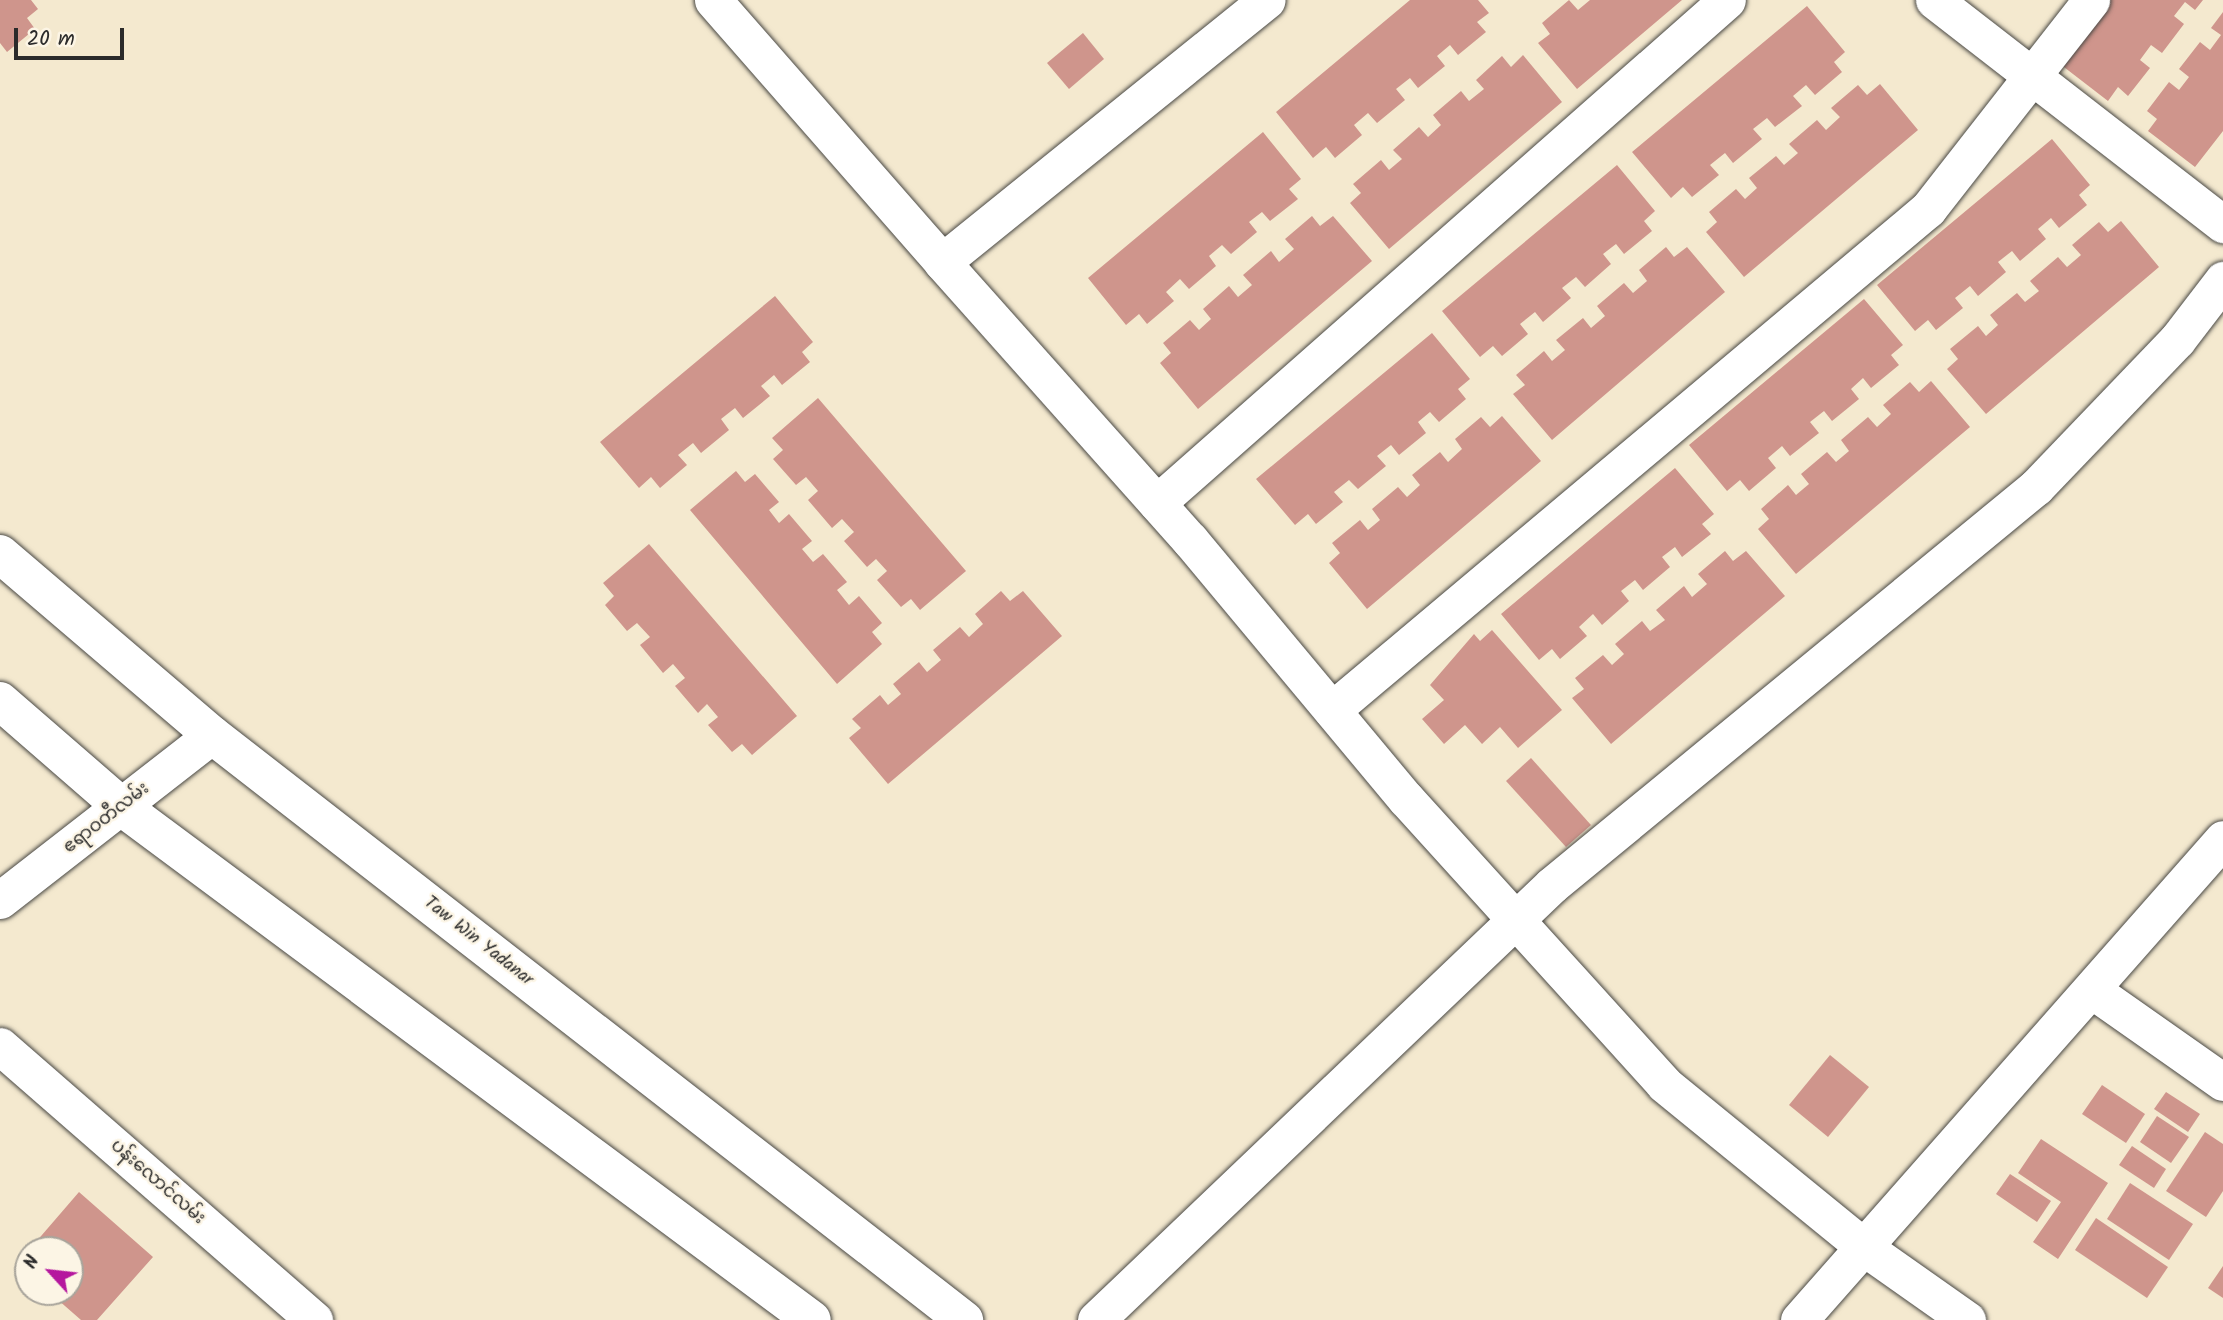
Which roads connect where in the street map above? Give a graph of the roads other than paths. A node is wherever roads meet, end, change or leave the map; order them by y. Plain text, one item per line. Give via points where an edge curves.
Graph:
1 (713, 0) edge
2 (1267, 0) edge
3 (1727, 0) edge
4 (1934, 0) edge
5 (2091, 0) edge
6 (2035, 76) junction
7 (2223, 224) edge
8 (942, 262) junction
9 (2223, 280) edge
10 (1157, 503) junction
11 (0, 554) edge
12 (0, 701) edge
13 (1332, 710) junction
14 (212, 735) junction
15 (123, 808) junction
16 (2223, 839) edge
17 (0, 900) edge
18 (1513, 921) junction
19 (2092, 990) junction
20 (0, 1046) edge
21 (2223, 1082) edge
22 (1865, 1248) junction
23 (314, 1320) edge
24 (812, 1320) edge
25 (964, 1320) edge
26 (1096, 1320) edge
27 (1799, 1320) edge
28 (1968, 1320) edge

1 - 8 street
2 - 8 street
3 - 10 street
4 - 6 street
5 - 6 street
6 - 7 street
6 - 13 street via 1928,209
8 - 10 street
9 - 18 street via 2177,340 2036,487
10 - 13 street
11 - 14 main road, Taw Win Yadanar
12 - 15 main road
13 - 18 street
14 - 15 street, ဧရာဝတီလမ်း
14 - 25 main road, Taw Win Yadanar
15 - 17 street, ဧရာဝတီလမ်း
15 - 24 main road
16 - 19 street
18 - 22 street via 1664,1084
18 - 26 street
19 - 21 street
19 - 22 street
20 - 23 street, ပန်းလောင်လမ်း
22 - 27 street
22 - 28 street

